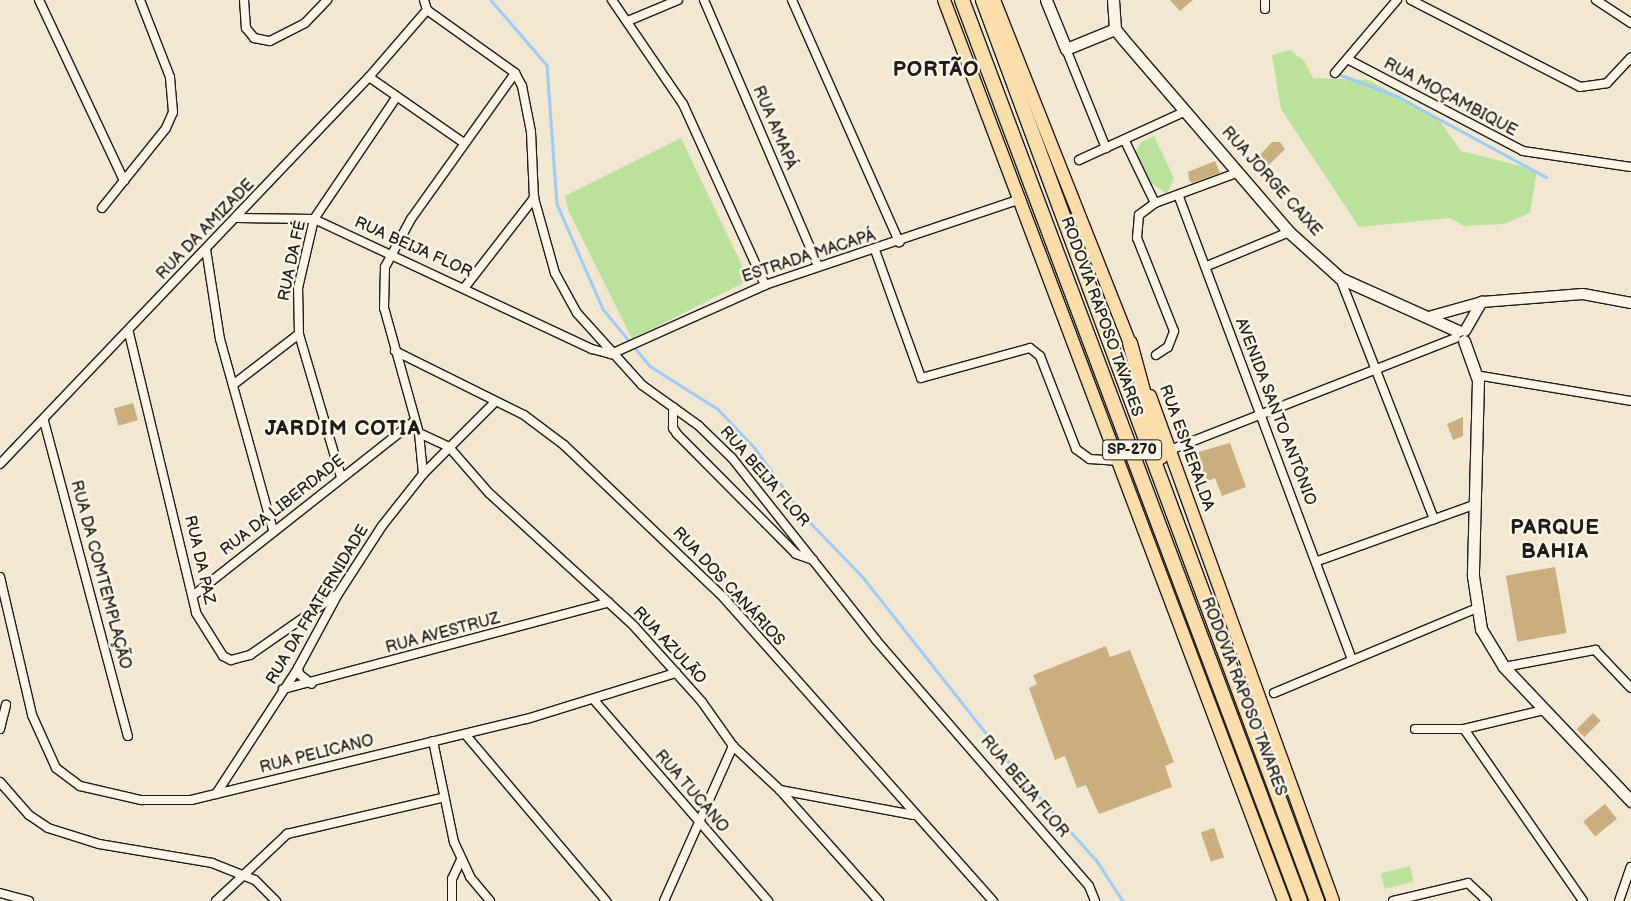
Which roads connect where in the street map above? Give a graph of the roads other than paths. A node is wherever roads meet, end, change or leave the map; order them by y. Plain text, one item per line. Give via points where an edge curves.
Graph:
1 (40, 0) edge
2 (140, 0) edge
3 (244, 0) edge
4 (327, 0) edge
5 (424, 0) edge
6 (612, 0) edge
7 (678, 0) edge
8 (704, 0) edge
9 (792, 0) edge
10 (944, 0) edge
11 (962, 0) edge
12 (983, 0) edge
13 (1046, 0) edge
14 (1113, 0) edge
15 (1265, 0) edge
16 (1396, 0) edge
17 (1411, 0) edge
18 (1596, 0) edge
19 (997, 4) edge
20 (1265, 9) dead end
21 (427, 10) junction
22 (628, 21) junction
23 (1631, 23) edge
24 (1116, 29) junction
25 (1066, 49) junction
26 (1631, 57) edge
27 (1348, 60) junction
28 (515, 73) junction
29 (1335, 73) dead end
30 (370, 77) junction
31 (396, 98) junction
32 (1186, 111) junction
33 (1125, 141) junction
34 (464, 143) junction
35 (1106, 148) junction
36 (1079, 160) dead end
37 (1631, 167) edge
38 (1236, 173) junction
39 (124, 181) junction
40 (1179, 197) junction
41 (534, 198) junction
42 (1021, 199) junction
43 (1155, 203) junction
44 (102, 208) dead end
45 (237, 218) junction
46 (314, 219) junction
47 (1289, 232) junction
48 (899, 242) junction
49 (206, 249) junction
50 (875, 250) junction
51 (390, 253) junction
52 (818, 266) junction
53 (1207, 266) junction
54 (1340, 278) junction
55 (765, 285) junction
56 (465, 287) junction
57 (1482, 302) junction
58 (1631, 303) edge
59 (1432, 316) junction
60 (129, 332) junction
61 (299, 334) junction
62 (1461, 335) junction
63 (1130, 343) junction
64 (394, 351) junction
65 (612, 354) junction
66 (1156, 355) dead end
67 (1376, 370) junction
68 (1476, 375) junction
69 (234, 384) junction
70 (1631, 400) edge
71 (494, 404) junction
72 (674, 407) junction
73 (1259, 414) junction
74 (44, 421) junction
75 (413, 422) junction
76 (419, 433) junction
77 (449, 447) junction
78 (1170, 450) junction
79 (1120, 461) junction
80 (0, 464) edge
81 (423, 474) junction
82 (341, 477) junction
83 (1171, 504) junction
84 (1476, 504) junction
85 (1434, 519) junction
86 (273, 530) junction
87 (813, 560) junction
88 (1318, 561) junction
89 (0, 576) edge
90 (338, 594) junction
91 (194, 595) junction
92 (609, 602) junction
93 (1475, 609) junction
94 (1352, 660) junction
95 (1504, 667) junction
96 (298, 668) junction
97 (676, 673) junction
98 (312, 684) junction
99 (1631, 688) edge
100 (284, 689) junction
101 (1274, 693) dead end
102 (594, 700) junction
103 (6, 706) dead end
104 (1544, 710) junction
105 (0, 729) edge
106 (1415, 729) dead end
107 (1464, 729) junction
108 (465, 734) junction
109 (128, 736) dead end
110 (433, 741) junction
111 (733, 746) junction
112 (0, 782) edge
113 (780, 790) junction
114 (216, 794) junction
115 (442, 798) junction
116 (1631, 801) edge
117 (914, 816) junction
118 (697, 819) junction
119 (461, 860) junction
120 (1631, 867) edge
121 (243, 873) junction
122 (0, 893) edge
123 (29, 901) edge
124 (216, 901) edge
125 (276, 901) edge
126 (452, 901) edge
127 (490, 901) edge
128 (606, 901) edge
129 (664, 901) edge
130 (768, 901) edge
131 (879, 901) edge
132 (993, 901) edge
133 (1095, 901) edge
134 (1284, 901) edge
135 (1300, 901) edge
136 (1316, 901) edge
137 (1333, 901) edge
138 (1393, 901) edge
139 (1487, 901) edge
140 (1583, 901) edge
141 (1618, 901) edge

1 - 39 street
2 - 39 street via 170,77 172,112
3 - 4 street via 246,28 254,38 270,41 305,23
5 - 21 street
6 - 22 street
7 - 22 street
8 - 52 street, RUA AMAPÁ
9 - 48 street
10 - 42 highway
11 - 135 highway, RODOVIA RAPOSO TAVARES / SP-270
12 - 83 highway, RODOVIA RAPOSO TAVARES / SP-270
13 - 25 main road
14 - 24 main road
15 - 20 street
16 - 27 street
17 - 26 street via 1580,87 1607,84
18 - 23 street
19 - 63 highway, RUA ESMERALDA
21 - 28 street
21 - 30 street, RUA DA AMIZADE
22 - 55 street via 683,104
24 - 25 main road
24 - 32 main road, RUA JORGE CAIXE
25 - 35 street
27 - 29 street
27 - 37 street, RUA MOÇAMBIQUE via 1523,151
28 - 34 street
28 - 41 street via 531,132
30 - 31 street
30 - 45 street, RUA DA AMIZADE
31 - 34 street
31 - 46 street, RUA DA FÉ
32 - 33 street
32 - 38 main road, RUA JORGE CAIXE
33 - 35 street
33 - 43 street
34 - 51 street
35 - 36 street
38 - 40 street
38 - 47 main road, RUA JORGE CAIXE
39 - 44 street
40 - 43 street
40 - 53 street, AVENIDA SANTO ANTÔNIO
41 - 56 street
41 - 65 street via 561,286
42 - 48 street, ESTRADA MACAPÁ
42 - 79 highway
43 - 66 street via 1139,215 1136,227 1174,331 1168,347
45 - 46 street, RUA BEIJA FLOR
45 - 49 street, RUA DA AMIZADE
46 - 51 street, RUA BEIJA FLOR
46 - 61 street, RUA DA FÉ via 298,288
47 - 53 street
47 - 54 main road, RUA JORGE CAIXE
48 - 50 street, ESTRADA MACAPÁ
49 - 60 street, RUA DA AMIZADE
49 - 69 street via 220,339
50 - 52 street, ESTRADA MACAPÁ
50 - 79 street via 921,378 1021,348 1035,350 1070,438 1082,455 1099,461
51 - 56 street, RUA BEIJA FLOR
51 - 64 street via 383,287
52 - 55 street, ESTRADA MACAPÁ
53 - 73 street, AVENIDA SANTO ANTÔNIO
54 - 59 main road, RUA JORGE CAIXE
54 - 67 street
55 - 65 street, ESTRADA MACAPÁ
56 - 65 street, RUA BEIJA FLOR via 592,349
57 - 58 street via 1583,294
57 - 59 street
57 - 62 street
59 - 62 main road, RUA JORGE CAIXE
60 - 74 street, RUA DA AMIZADE
60 - 91 street, RUA DA PAZ
61 - 69 street
61 - 82 street, RUA DA FÉ
62 - 67 street
62 - 68 main road
63 - 78 highway, RUA ESMERALDA
63 - 83 highway
64 - 71 street, RUA DOS CANÁRIOS
64 - 75 street
65 - 72 street, RUA BEIJA FLOR
67 - 73 street
67 - 85 street
68 - 70 street
68 - 84 main road
69 - 86 street
71 - 77 street, RUA DA FRATERNIDADE
71 - 117 street, RUA DOS CANÁRIOS via 545,429 667,542 749,626
72 - 87 street, RUA BEIJA FLOR via 732,458
72 - 87 street via 672,428 787,545 801,558
73 - 78 street
73 - 88 street, AVENIDA SANTO ANTÔNIO
74 - 80 street, RUA DA AMIZADE
74 - 109 street, RUA DA COMTEMPLAÇÃO
75 - 76 street
75 - 82 street, RUA DA LIBERDADE
76 - 77 street, RUA AZULÃO
76 - 81 street
77 - 81 street, RUA DA FRATERNIDADE
77 - 92 street, RUA AZULÃO via 489,493
78 - 137 highway, RUA ESMERALDA
79 - 134 highway
81 - 90 street, RUA DA FRATERNIDADE via 382,526
82 - 86 street, RUA DA LIBERDADE
83 - 136 highway, RODOVIA RAPOSO TAVARES / SP-270
84 - 85 street
84 - 93 main road
85 - 88 street
86 - 91 street, RUA DA LIBERDADE
87 - 133 street, RUA BEIJA FLOR via 876,640 1089,886
88 - 94 street, AVENIDA SANTO ANTÔNIO
89 - 114 street, RUA PELICANO via 23,682 46,751 66,778 80,786 141,800 191,800
90 - 91 street, RUA DA PAZ via 250,655 231,660 200,624
90 - 96 street, RUA DA FRATERNIDADE
92 - 97 street, RUA AZULÃO
92 - 98 street, RUA AVESTRUZ
93 - 94 street
93 - 95 main road via 1489,645
94 - 101 street
95 - 99 street via 1595,650
95 - 104 main road
96 - 98 street via 299,674
96 - 100 street, RUA DA FRATERNIDADE
97 - 102 street, RUA PELICANO
97 - 111 street, RUA AZULÃO
98 - 100 street, RUA AVESTRUZ
100 - 114 street, RUA DA FRATERNIDADE
102 - 108 street, RUA PELICANO
102 - 118 street, RUA TUCANO
103 - 105 street
104 - 107 street
104 - 116 main road
106 - 107 street
107 - 140 street
108 - 110 street, RUA PELICANO
108 - 128 street
110 - 114 street, RUA PELICANO
110 - 115 street
111 - 113 street, RUA AZULÃO
111 - 118 street
112 - 121 street via 28,815 48,828 99,844 212,863
113 - 117 street
113 - 131 street, RUA AZULÃO
115 - 119 street
115 - 121 street via 287,834
117 - 132 street, RUA DOS CANÁRIOS
118 - 129 street
118 - 130 street, RUA TUCANO
119 - 126 street via 452,879
119 - 127 street
120 - 141 street
121 - 124 street
121 - 125 street
122 - 123 street
138 - 139 street via 1468,882

